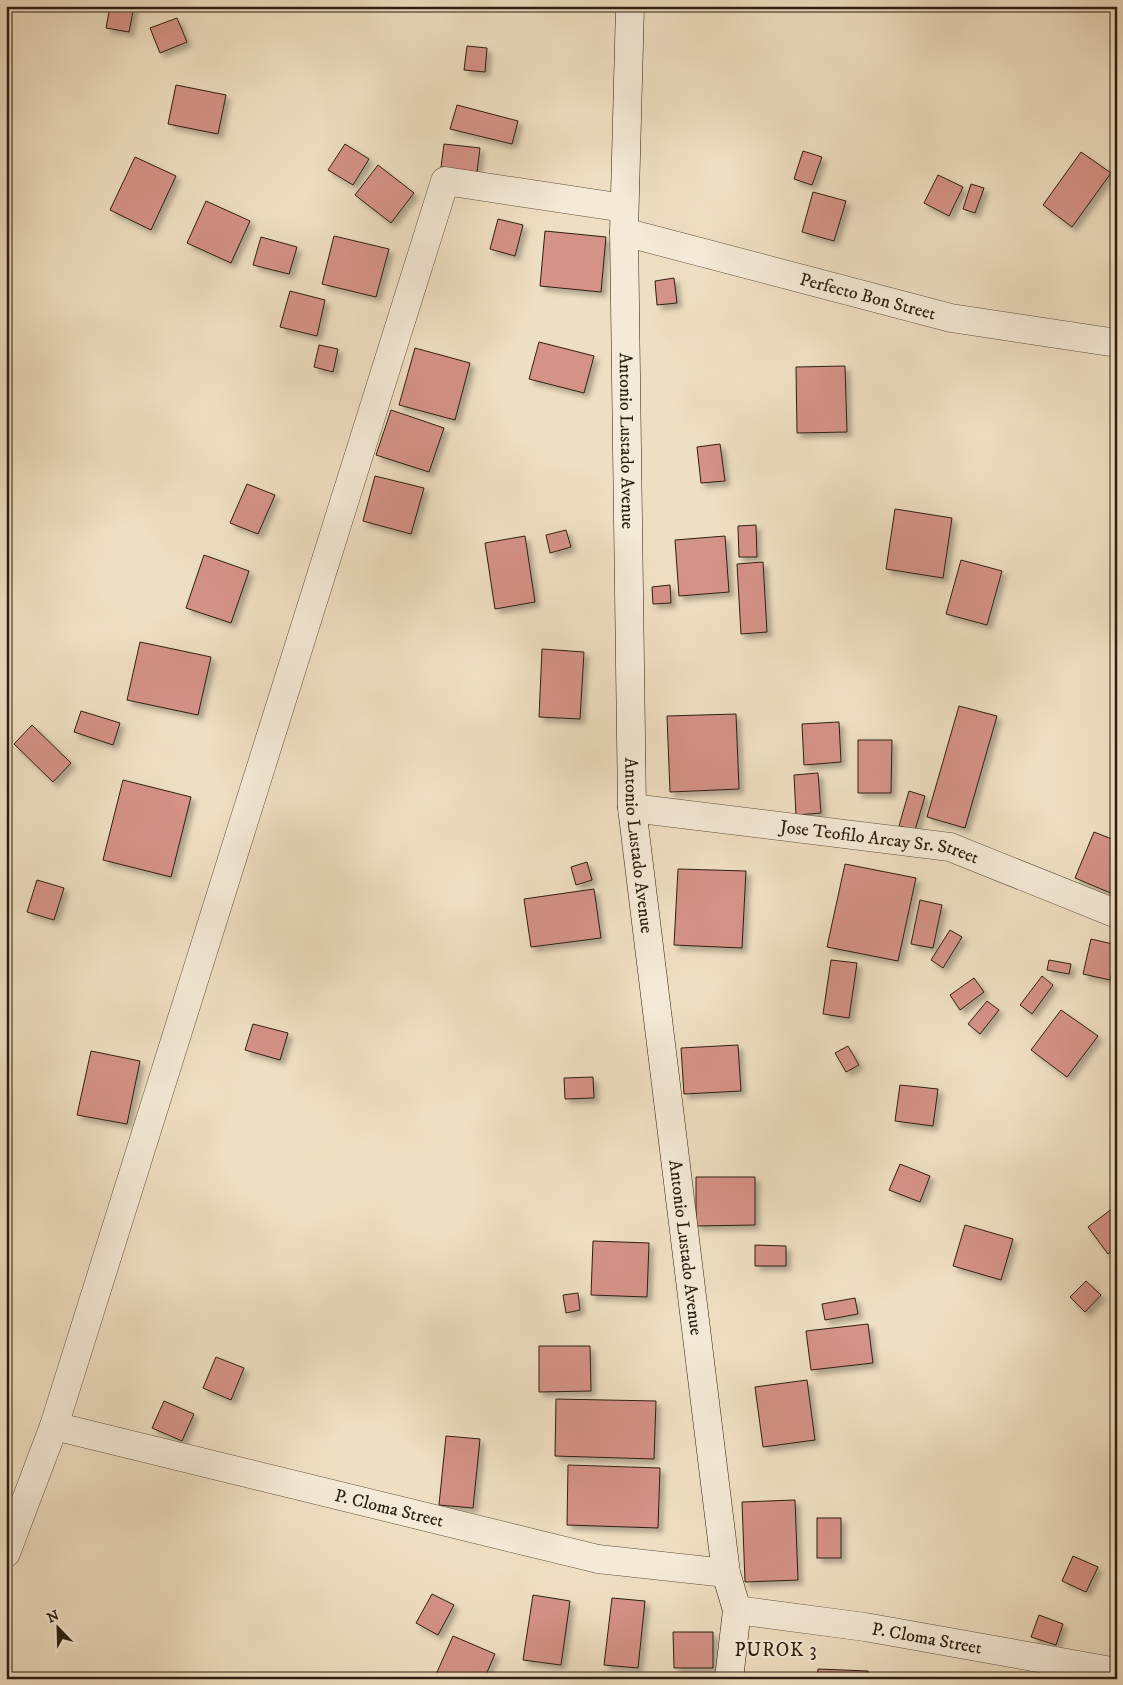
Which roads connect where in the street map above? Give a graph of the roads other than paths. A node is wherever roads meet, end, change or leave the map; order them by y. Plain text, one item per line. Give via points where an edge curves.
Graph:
1 (630, 6) edge
2 (624, 220) junction
3 (1117, 344) edge
4 (632, 808) junction
5 (1117, 914) edge
6 (54, 1426) junction
7 (6, 1553) edge
8 (726, 1573) junction
9 (737, 1610) junction
10 (1117, 1672) edge
11 (729, 1679) edge

1 - 2 street, Antonio Lustado Avenue
2 - 3 street, Perfecto Bon Street via 951,318
2 - 4 street, Antonio Lustado Avenue
2 - 6 street, Perfecto Bon Street via 445,181
4 - 5 street, Jose Teofilo Arcay Sr. Street via 950,847
4 - 8 street, Antonio Lustado Avenue
6 - 7 street
6 - 8 street, P. Cloma Street via 598,1559
8 - 9 street, Antonio Lustado Avenue
9 - 10 street, P. Cloma Street via 865,1627
9 - 11 street, Antonio Lustado Avenue

